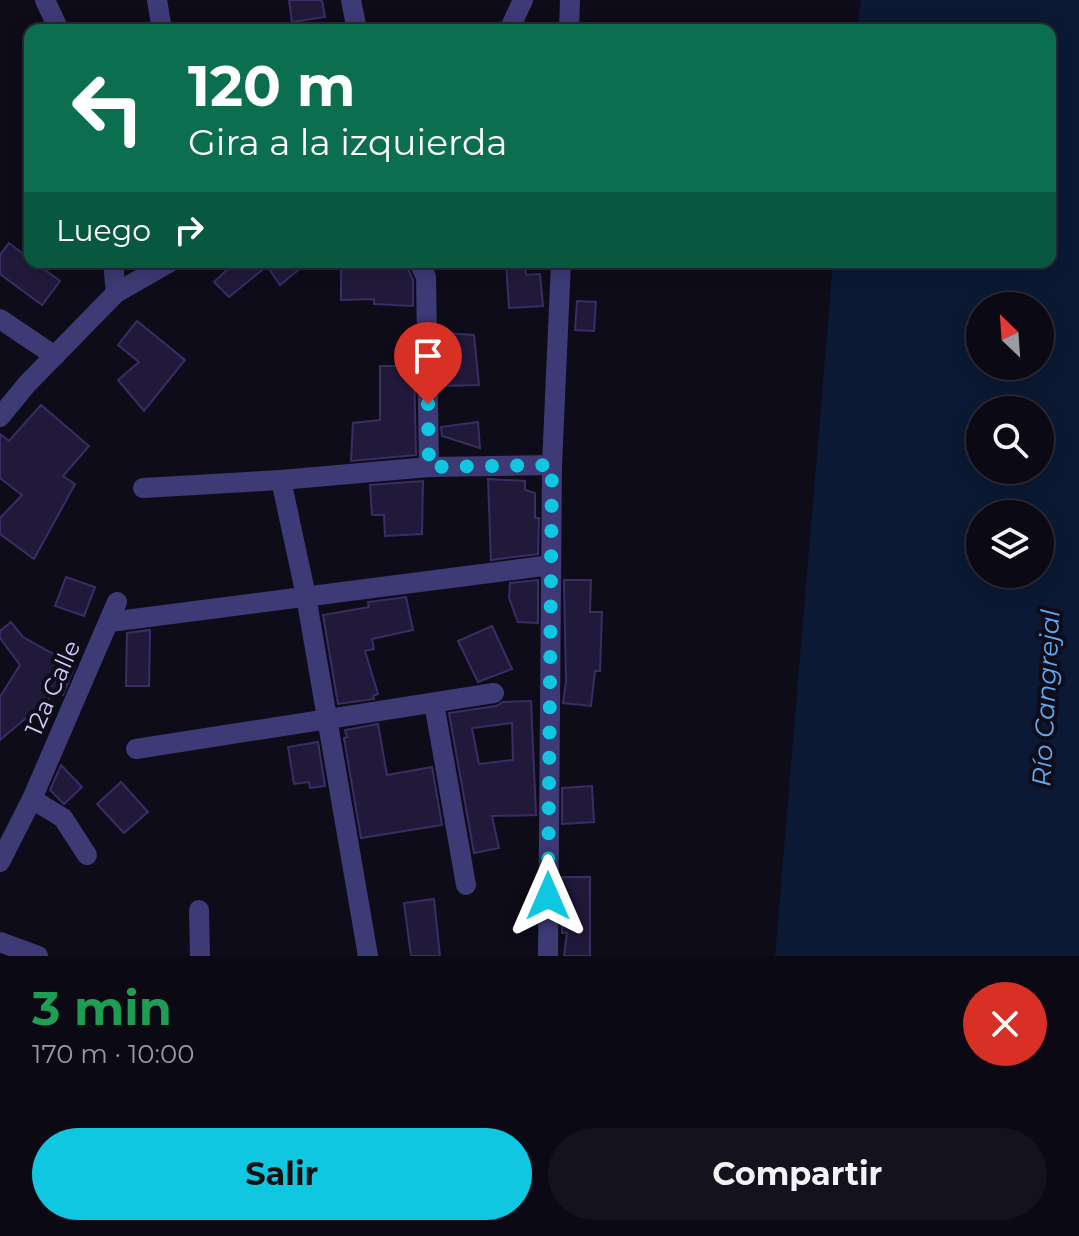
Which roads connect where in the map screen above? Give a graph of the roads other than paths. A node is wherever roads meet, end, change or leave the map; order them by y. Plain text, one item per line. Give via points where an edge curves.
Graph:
1 (157, 0) edge
2 (351, 0) edge
3 (523, 0) edge
4 (570, 0) edge
5 (47, 1) edge
6 (57, 24) edge
7 (161, 24) edge
8 (356, 24) edge
9 (512, 24) edge
10 (569, 24) edge
11 (114, 268) edge
12 (160, 268) edge
13 (422, 268) edge
14 (561, 268) edge
15 (116, 293) junction
16 (0, 319) edge
17 (55, 356) junction
18 (0, 417) edge
19 (552, 465) junction
20 (429, 467) junction
21 (281, 480) junction
22 (143, 488) dead end
23 (551, 565) junction
24 (306, 596) junction
25 (117, 602) dead end
26 (110, 622) junction
27 (494, 693) dead end
28 (434, 703) junction
29 (328, 719) junction
30 (136, 749) dead end
31 (32, 799) junction
32 (87, 855) dead end
33 (0, 862) edge
34 (466, 885) dead end
35 (199, 910) dead end
36 (0, 942) edge
37 (38, 956) edge
38 (200, 956) edge
39 (368, 956) edge
40 (548, 956) edge

1 - 7 street
2 - 8 street
3 - 9 street
4 - 10 street
5 - 6 street
11 - 15 street
12 - 15 street
13 - 20 street
14 - 19 street
15 - 17 street
16 - 17 street
17 - 18 street
19 - 20 street
19 - 23 street
20 - 21 street
21 - 22 street
21 - 24 street
23 - 24 street
23 - 40 street
24 - 26 street
24 - 29 street
25 - 26 street, 12a Calle
26 - 31 street, 12a Calle
27 - 28 street
28 - 29 street
28 - 34 street
29 - 30 street
29 - 39 street
31 - 32 street via 63,818
31 - 33 street, 12a Calle
35 - 38 street
36 - 37 street

